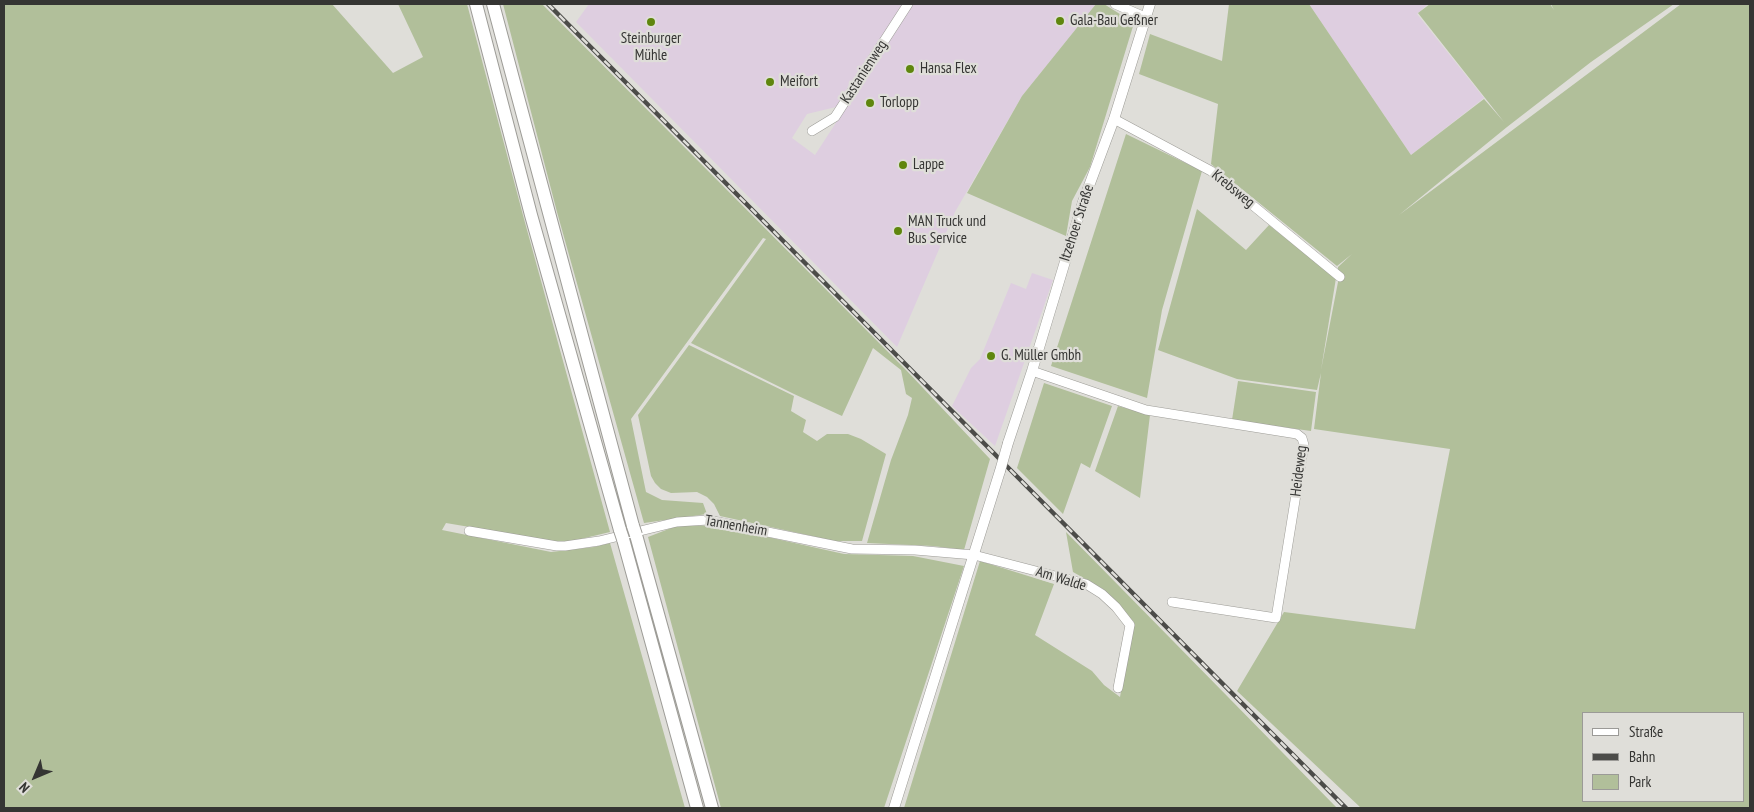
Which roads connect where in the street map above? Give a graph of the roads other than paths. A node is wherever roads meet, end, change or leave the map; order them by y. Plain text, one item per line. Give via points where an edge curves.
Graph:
1 (476, 4) edge
2 (493, 4) edge
3 (908, 4) edge
4 (1116, 4) edge
5 (1150, 4) edge
6 (1145, 17) junction
7 (1114, 120) junction
8 (812, 131) dead end
9 (1340, 276) dead end
10 (1032, 371) junction
11 (469, 531) dead end
12 (974, 555) junction
13 (1172, 602) dead end
14 (1118, 688) dead end
15 (697, 808) edge
16 (712, 808) edge
17 (894, 808) edge

1 - 15 highway via 531,215
2 - 16 highway
3 - 8 street, Kastanienweg via 834,117
4 - 6 street
5 - 6 main road, Itzehoer Straße
6 - 7 main road, Itzehoer Straße
7 - 9 street, Krebsweg via 1211,171
7 - 10 main road, Itzehoer Straße via 1083,202
10 - 12 main road, Itzehoer Straße, bridge
10 - 13 street, Heideweg via 1146,410 1297,434 1302,438 1304,445 1276,618
11 - 12 street, Tannenheim via 565,546 677,522 708,520 852,549
12 - 14 street, Am Walde via 1086,584 1102,594 1130,624
12 - 17 main road, Itzehoer Straße

